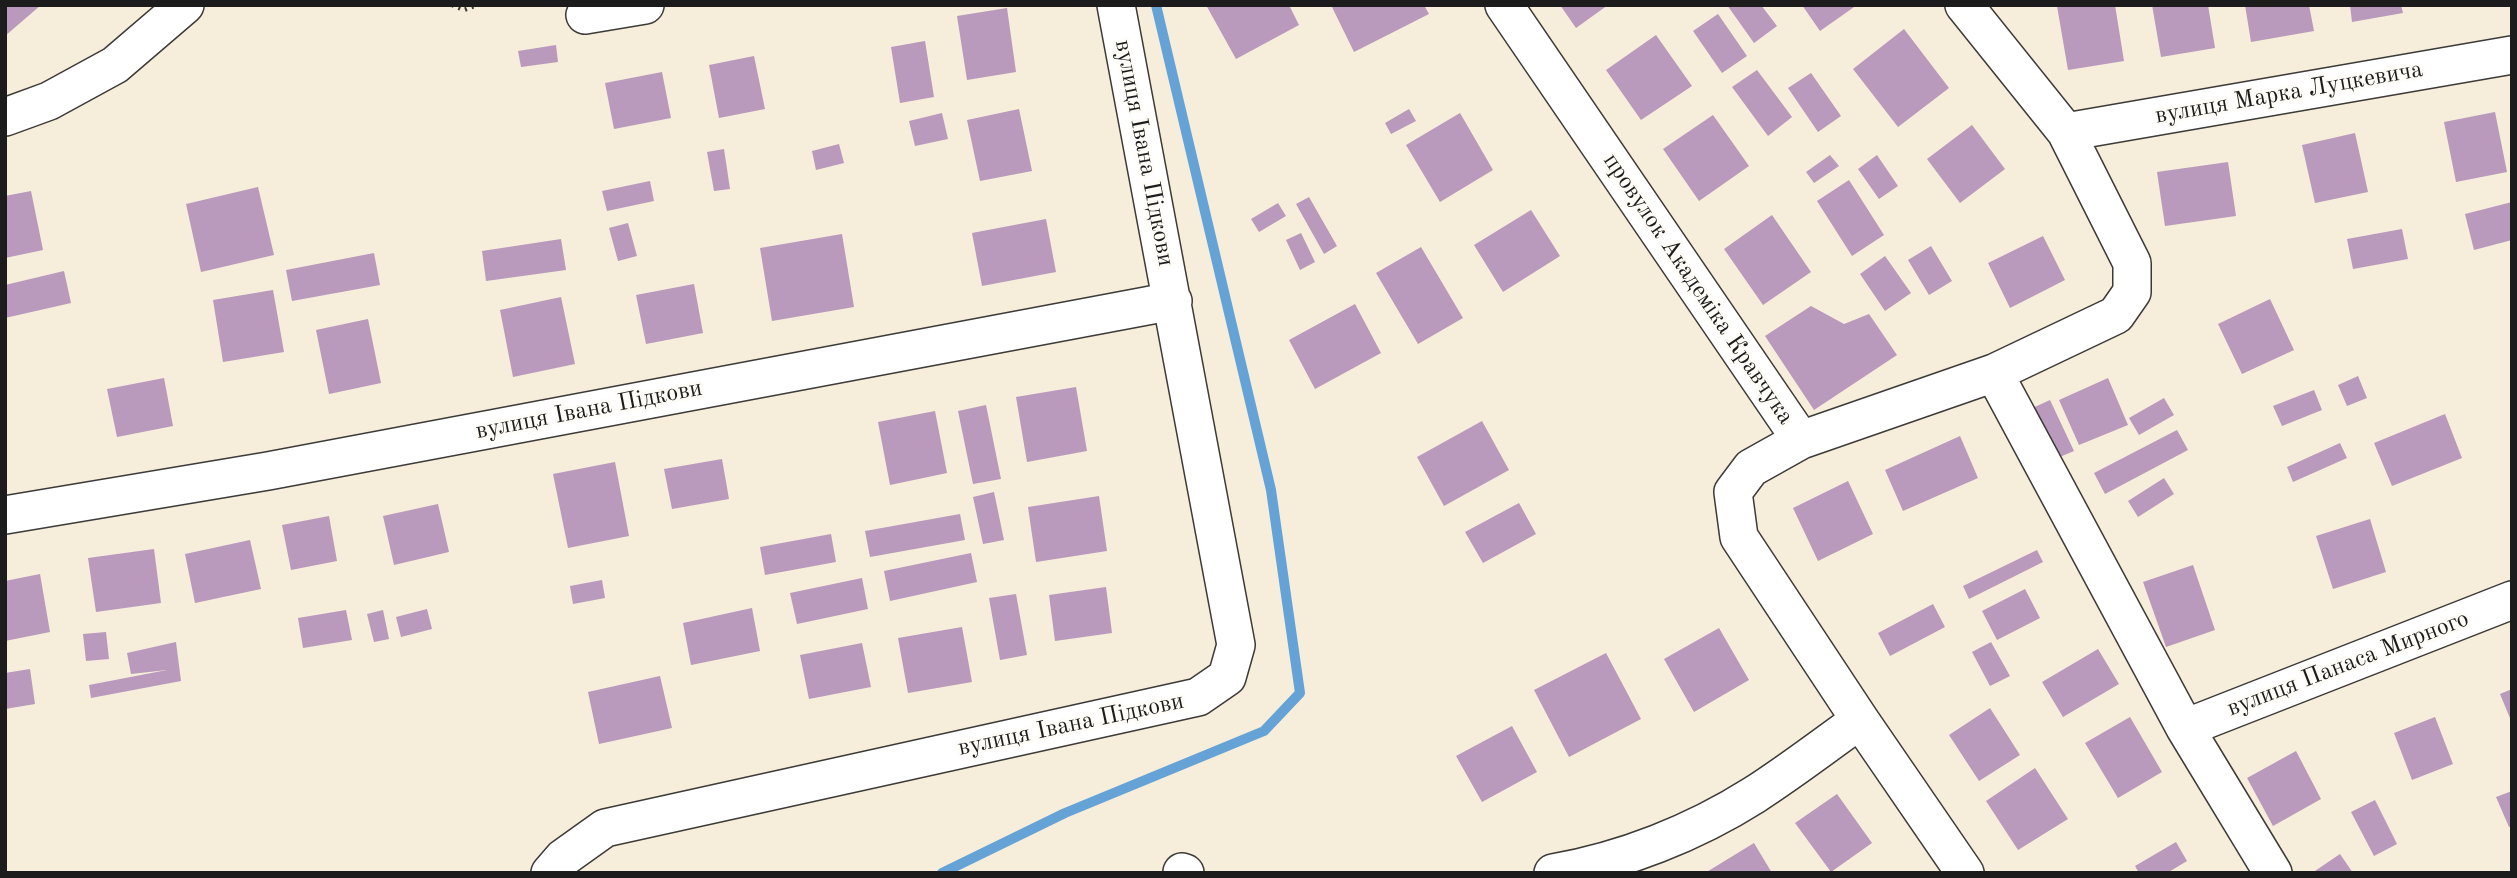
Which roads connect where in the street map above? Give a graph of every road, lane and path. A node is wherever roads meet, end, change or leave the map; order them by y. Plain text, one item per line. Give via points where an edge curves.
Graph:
1 (185, 5) edge
2 (452, 5) edge
3 (477, 5) edge
4 (645, 5) edge
5 (1116, 5) edge
6 (1504, 5) edge
7 (1964, 5) edge
8 (585, 15) dead end
9 (2512, 55) edge
10 (5, 117) edge
11 (2066, 132) junction
12 (1173, 301) junction
13 (1994, 373) junction
14 (1801, 440) junction
15 (5, 515) edge
16 (2512, 600) edge
17 (1860, 720) junction
18 (2185, 728) junction
19 (2269, 871) edge
20 (550, 873) edge
21 (1553, 873) edge
22 (1965, 873) edge

1 - 10 street via 115,65 49,101
2 - 3 path via 464,10
4 - 8 street
5 - 12 street, вулиця Івана Підкови
6 - 14 street, провулок Академіка Кравчука
7 - 11 street
9 - 11 street, вулиця Марка Луцкевича
11 - 13 street via 2132,263 2132,292 2116,314
12 - 15 street, вулиця Івана Підкови via 268,471
12 - 20 street, вулиця Івана Підкови via 1236,645 1227,677 1198,697 605,828
13 - 14 street
13 - 18 street
14 - 17 street, провулок Академіка Кравчука via 1751,468 1733,492 1739,537
16 - 18 street, вулиця Панаса Мирного
17 - 21 street via 1753,796 1670,840
17 - 22 street, провулок Академіка Кравчука
18 - 19 street

